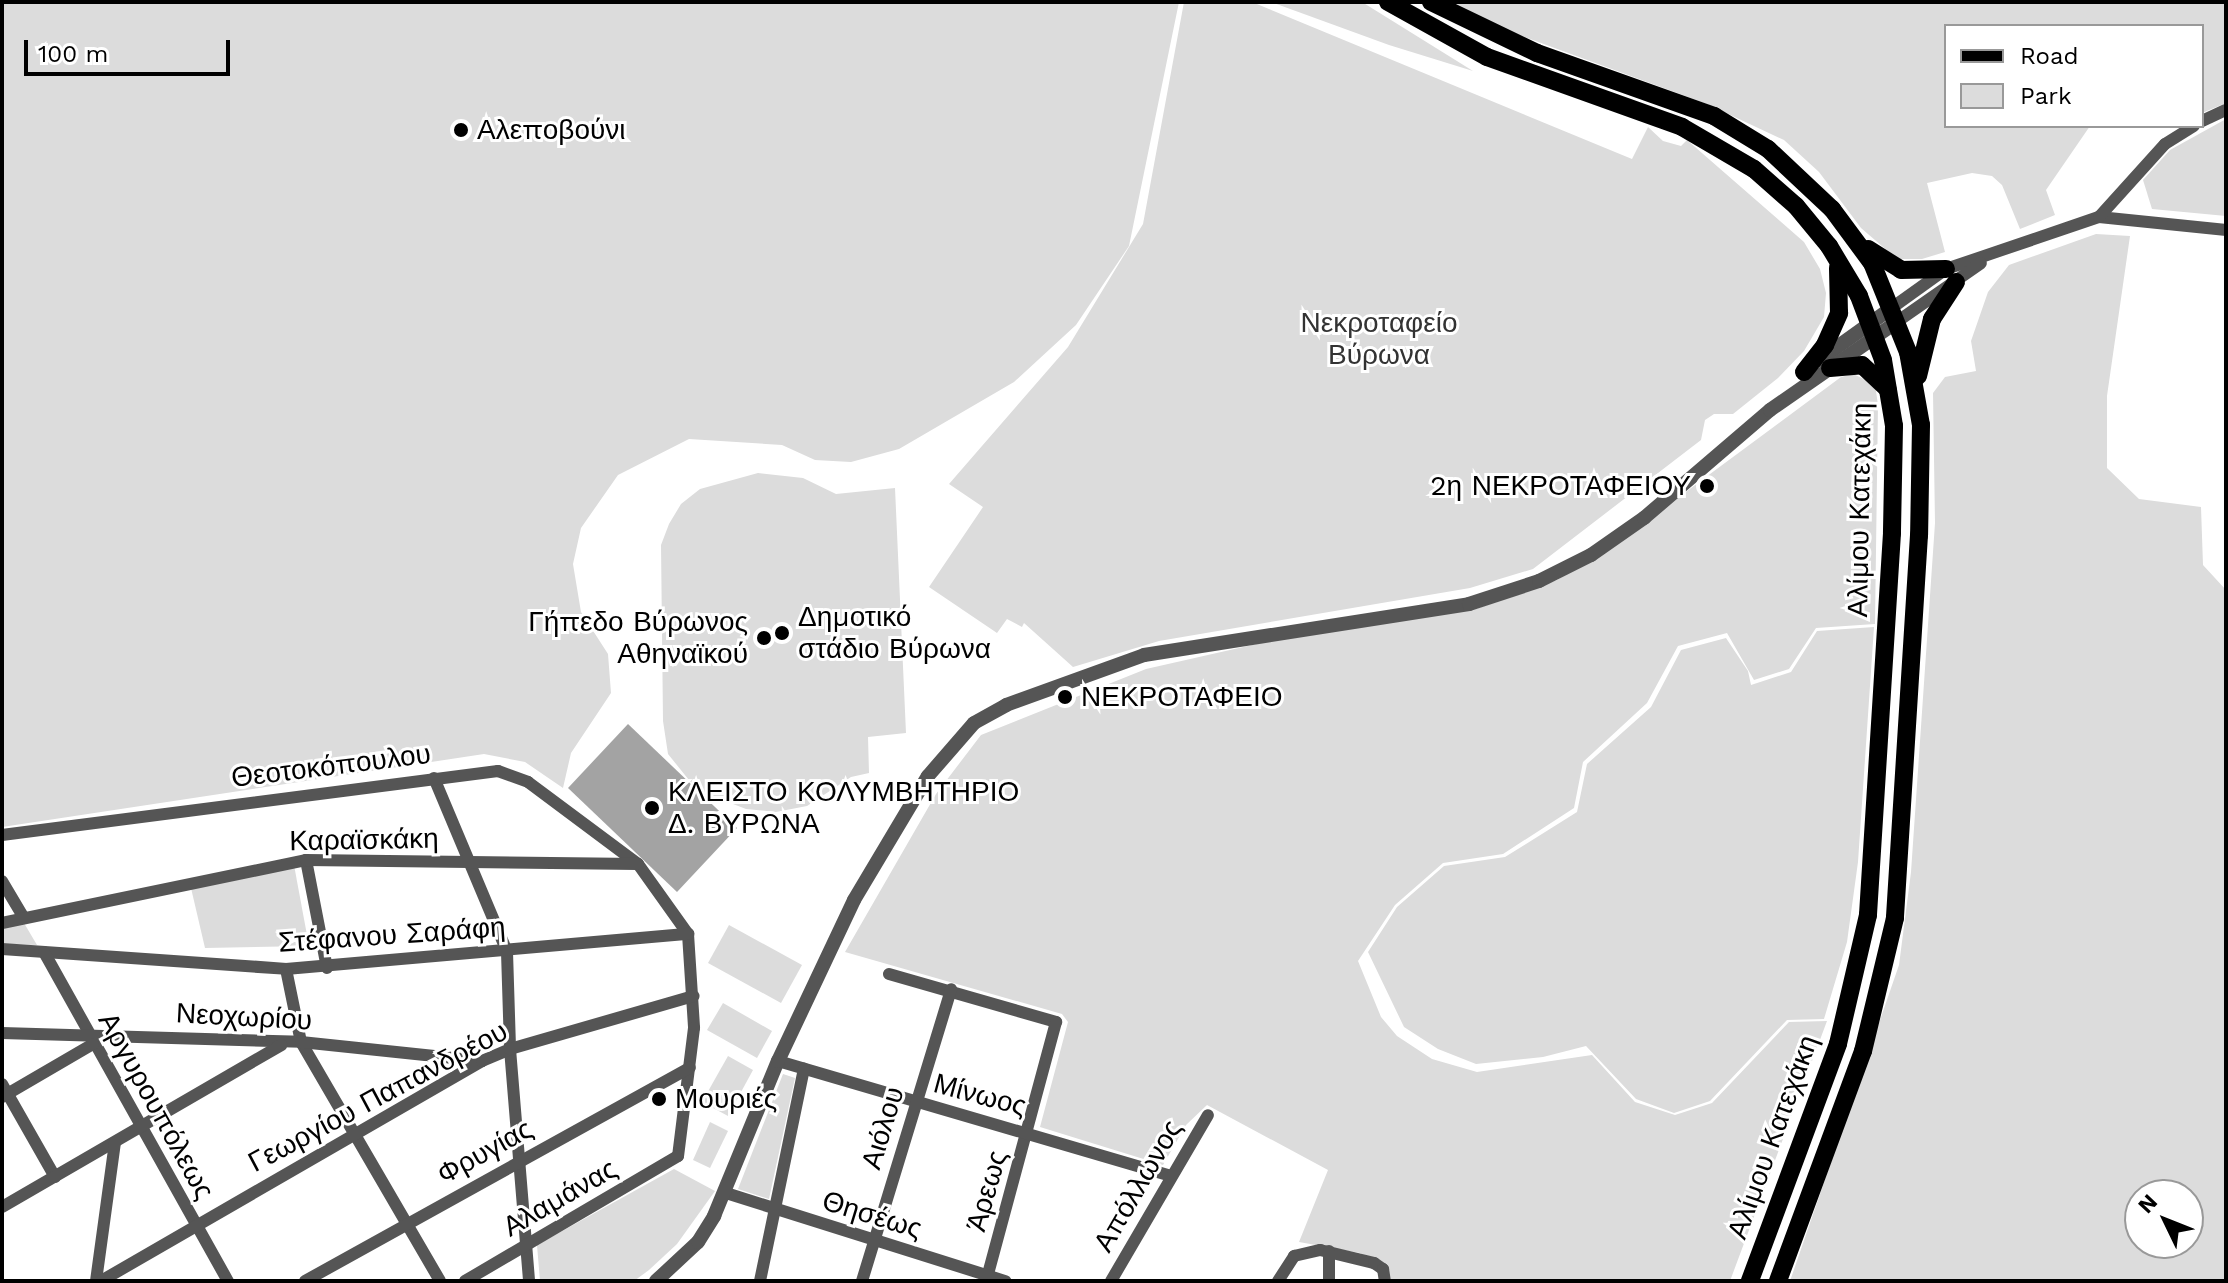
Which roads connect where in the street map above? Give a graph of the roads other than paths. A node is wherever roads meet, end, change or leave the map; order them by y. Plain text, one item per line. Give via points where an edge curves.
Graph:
1 (1388, 2) edge
2 (1431, 2) edge
3 (2226, 110) edge
4 (2204, 120) edge
5 (2191, 128) edge
6 (2099, 217) junction
7 (2226, 230) edge
8 (1849, 231) junction
9 (1829, 246) junction
10 (1951, 276) junction
11 (1896, 314) junction
12 (1873, 329) junction
13 (1830, 368) junction
14 (1804, 372) junction
15 (1917, 387) junction
16 (1890, 393) junction
17 (1770, 410) junction
18 (434, 778) junction
19 (2, 835) edge
20 (306, 860) junction
21 (471, 862) junction
22 (638, 864) junction
23 (2, 881) edge
24 (24, 918) junction
25 (2, 923) edge
26 (688, 934) junction
27 (2, 949) edge
28 (44, 952) junction
29 (507, 952) junction
30 (327, 968) junction
31 (286, 969) junction
32 (889, 974) dead end
33 (951, 989) junction
34 (694, 996) junction
35 (2, 1033) edge
36 (90, 1039) junction
37 (301, 1042) junction
38 (285, 1044) junction
39 (510, 1049) junction
40 (482, 1061) junction
41 (778, 1061) junction
42 (690, 1068) junction
43 (804, 1069) junction
44 (4, 1092) edge
45 (915, 1103) junction
46 (1208, 1115) dead end
47 (140, 1127) junction
48 (356, 1133) junction
49 (1029, 1134) junction
50 (115, 1143) junction
51 (520, 1159) junction
52 (1169, 1175) junction
53 (55, 1177) junction
54 (726, 1193) junction
55 (2, 1207) edge
56 (774, 1210) junction
57 (407, 1223) junction
58 (195, 1225) junction
59 (874, 1242) junction
60 (527, 1245) junction
61 (1329, 1251) junction
62 (1384, 1275) edge
63 (987, 1278) edge
64 (99, 1281) edge
65 (228, 1281) edge
66 (305, 1281) edge
67 (440, 1281) edge
68 (465, 1281) edge
69 (529, 1281) edge
70 (656, 1281) edge
71 (760, 1281) edge
72 (862, 1281) edge
73 (1005, 1281) edge
74 (1111, 1281) edge
75 (1278, 1281) edge
76 (1329, 1281) edge
77 (1750, 1281) edge
78 (1778, 1281) edge

1 - 9 main road, Αλίμου Κατεχάκη via 1487,57 1705,137 1775,185
2 - 8 main road, Αλίμου Κατεχάκη via 1537,53 1714,116 1790,167
3 - 4 street
5 - 6 street via 2165,144
6 - 7 street
6 - 10 street
8 - 10 main road via 1872,254 1901,270
8 - 11 main road, Αλίμου Κατεχάκη
9 - 12 main road, Αλίμου Κατεχάκη
9 - 14 main road via 1839,271 1839,313 1825,345
10 - 11 street
10 - 15 main road via 1928,329
11 - 12 street
11 - 15 main road, Αλίμου Κατεχάκη
12 - 13 street
12 - 14 street
12 - 16 main road, Αλίμου Κατεχάκη
13 - 16 main road via 1862,365 1883,379
13 - 17 street
14 - 17 street
15 - 78 main road, Αλίμου Κατεχάκη via 1919,535 1890,951 1863,1051
16 - 77 main road, Αλίμου Κατεχάκη via 1892,533 1863,948 1838,1044
17 - 41 street via 1644,518 1591,555 1539,581 1469,604 1144,655 984,715 949,747 892,832 823,961
18 - 19 street, Θεοτοκόπουλου
18 - 21 street
18 - 22 street, Θεοτοκόπουλου via 480,771 514,775 581,818
20 - 21 street, Καραϊσκάκη
20 - 24 street, Καραϊσκάκη
20 - 30 street
21 - 22 street, Καραϊσκάκη
21 - 29 street
22 - 26 street, Θεοτοκόπουλου
23 - 24 street
24 - 25 street, Καραϊσκάκη
26 - 29 street, Στέφανου Σαράφη
26 - 34 street
27 - 28 street, Στέφανου Σαράφη
28 - 31 street, Στέφανου Σαράφη
28 - 36 street, Αργυρουπόλεως
29 - 30 street, Στέφανου Σαράφη
29 - 39 street
30 - 31 street, Στέφανου Σαράφη
31 - 37 street
32 - 33 street
33 - 45 street, Αιόλου
33 - 49 street, Άρεως via 1056,1022
34 - 39 street, Γεωργίου Παπανδρέου
34 - 42 street
35 - 36 street, Νεοχωρίου
36 - 38 street, Νεοχωρίου
36 - 44 street
36 - 47 street, Αργυρουπόλεως
37 - 38 street, Νεοχωρίου
37 - 40 street, Νεοχωρίου
37 - 48 street
38 - 47 street
39 - 40 street, Γεωργίου Παπανδρέου
39 - 51 street
40 - 48 street, Γεωργίου Παπανδρέου
41 - 43 street, Μίνωος
41 - 54 street
42 - 51 street, Φρυγίας
42 - 60 street, Αλαμάνας via 678,1156
43 - 45 street, Μίνωος
43 - 56 street
44 - 53 street
45 - 49 street, Μίνωος
45 - 59 street, Αιόλου
46 - 52 street, Απόλλωνος
47 - 50 street
47 - 58 street, Αργυρουπόλεως
48 - 57 street
48 - 58 street, Γεωργίου Παπανδρέου
49 - 52 street, Μίνωος
49 - 63 street, Άρεως
50 - 53 street
50 - 64 street
51 - 57 street, Φρυγίας
51 - 60 street
52 - 74 street, Απόλλωνος
53 - 55 street
54 - 56 street, Θησέως
54 - 70 street via 698,1242
56 - 59 street, Θησέως
56 - 71 street
57 - 66 street, Φρυγίας
57 - 67 street
58 - 64 street, Γεωργίου Παπανδρέου
58 - 65 street, Αργυρουπόλεως
59 - 63 street, Θησέως
59 - 72 street, Αιόλου
60 - 68 street, Αλαμάνας
60 - 69 street
61 - 62 street via 1360,1256
61 - 75 street via 1304,1250
61 - 76 street
63 - 73 street, Θησέως

